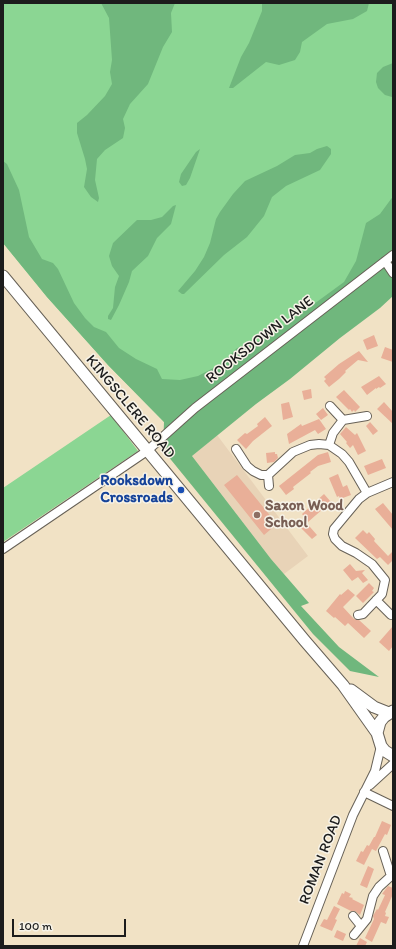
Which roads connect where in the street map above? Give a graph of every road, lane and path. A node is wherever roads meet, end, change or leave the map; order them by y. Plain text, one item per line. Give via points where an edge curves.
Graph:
1 (393, 255) edge
2 (384, 261) junction
3 (393, 273) edge
4 (3, 276) edge
5 (330, 406) dead end
6 (368, 416) dead end
7 (343, 420) junction
8 (329, 446) junction
9 (236, 449) dead end
10 (147, 451) junction
11 (268, 475) junction
12 (393, 482) edge
13 (270, 486) dead end
14 (367, 493) junction
15 (3, 549) edge
16 (376, 600) junction
17 (358, 615) dead end
18 (391, 615) dead end
19 (343, 685) junction
20 (391, 712) edge
21 (377, 733) junction
22 (381, 746) junction
23 (393, 756) edge
24 (393, 764) edge
25 (366, 789) junction
26 (393, 806) edge
27 (383, 851) dead end
28 (392, 876) edge
29 (353, 916) dead end
30 (361, 926) junction
31 (354, 935) dead end
32 (302, 946) edge

1 - 2 street, ROOKSDOWN LANE
2 - 3 street
2 - 10 street, ROOKSDOWN LANE via 195,408
4 - 10 highway, KINGSCLERE ROAD
5 - 7 street
6 - 7 street
7 - 8 street via 333,433
8 - 11 street via 310,445 292,452
8 - 14 street via 349,462
9 - 11 street via 253,471
10 - 15 street, ROOKSDOWN LANE
10 - 19 highway, KINGSCLERE ROAD
11 - 13 street
12 - 14 street
14 - 16 street via 334,529 333,534 342,546 372,564 382,575 385,586
16 - 17 street via 363,614
16 - 18 street
19 - 20 highway, KINGSCLERE ROAD via 374,707
19 - 21 highway, KINGSCLERE ROAD
20 - 21 highway via 380,722
21 - 22 highway, KINGSCLERE ROAD
22 - 23 highway
22 - 25 street, ROMAN ROAD via 375,771
24 - 25 street, ROMAN ROAD
25 - 26 street
25 - 32 street, ROMAN ROAD via 350,822
27 - 28 street
28 - 30 street via 373,896 367,919
29 - 30 street
30 - 31 street

